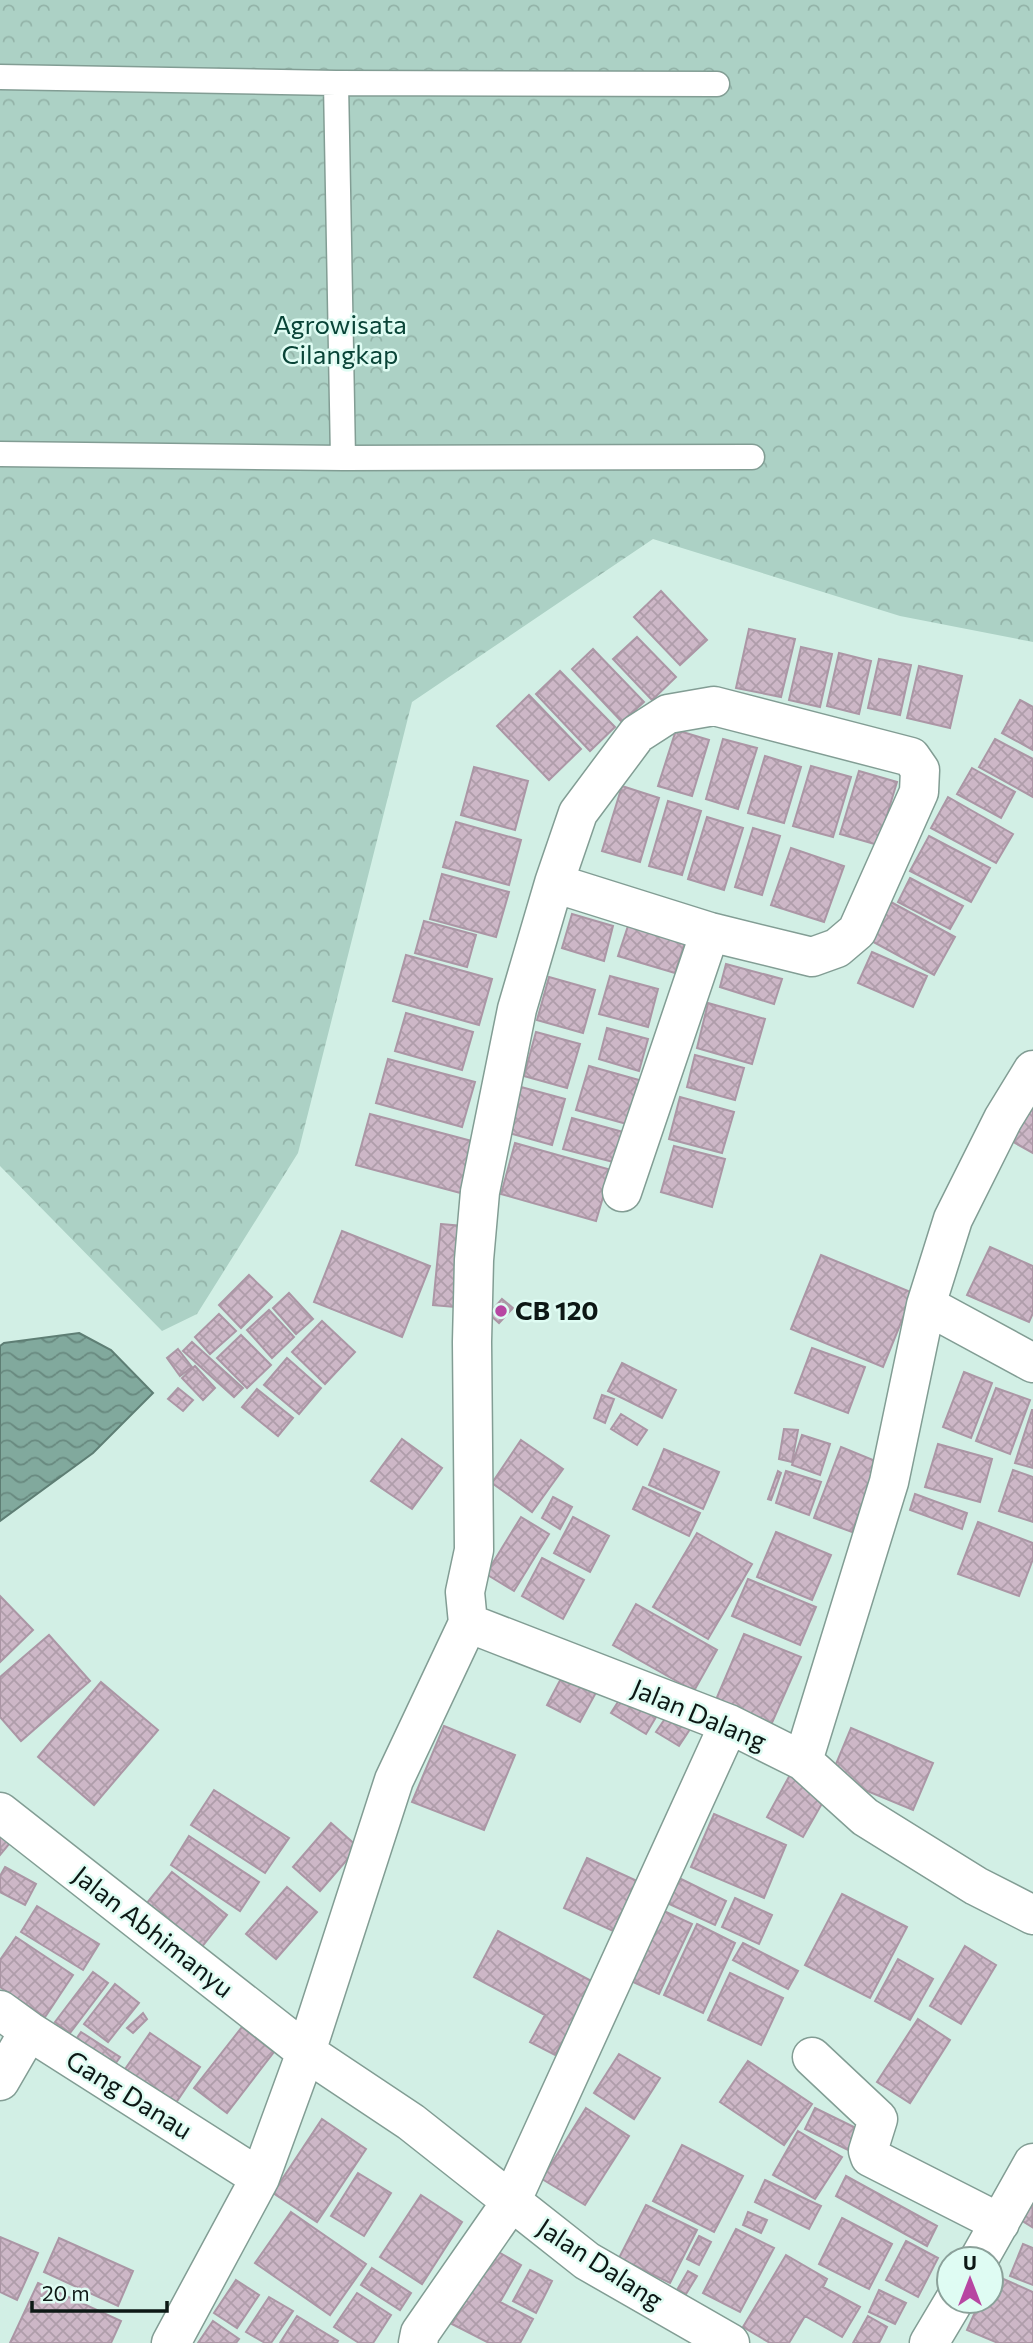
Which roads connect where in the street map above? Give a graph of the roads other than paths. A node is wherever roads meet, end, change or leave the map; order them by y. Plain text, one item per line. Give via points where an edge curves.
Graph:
1 (0, 77) edge
2 (336, 83) junction
3 (718, 84) dead end
4 (0, 454) edge
5 (752, 457) dead end
6 (343, 458) junction
7 (554, 883) junction
8 (710, 932) junction
9 (1033, 1070) edge
10 (622, 1192) dead end
11 (926, 1304) junction
12 (1033, 1363) edge
13 (468, 1623) junction
14 (729, 1724) junction
15 (803, 1760) junction
16 (0, 1812) edge
17 (1033, 1915) edge
18 (14, 2021) edge
19 (306, 2052) junction
20 (813, 2057) dead end
21 (0, 2081) edge
22 (1033, 2163) edge
23 (260, 2178) junction
24 (511, 2202) junction
25 (1000, 2223) junction
26 (987, 2245) edge
27 (946, 2315) edge
28 (171, 2343) edge
29 (418, 2343) edge
30 (730, 2343) edge
31 (929, 2343) edge

1 - 2 lane
2 - 3 lane
2 - 6 lane
4 - 6 lane
5 - 6 lane
7 - 8 street
7 - 8 street via 578,813 637,734 668,714 714,706 911,757 920,770 919,792 857,932 837,948 813,957
7 - 13 street via 517,1009 480,1192 474,1260 474,1550 465,1592
8 - 10 street
9 - 11 street via 953,1219
11 - 12 street
11 - 15 street via 889,1482
13 - 14 street, Jalan Dalang
13 - 19 street via 394,1780
14 - 15 street, Jalan Dalang
14 - 24 street
15 - 17 street, Jalan Dalang via 865,1817 975,1886
16 - 19 street, Jalan Abhimanyu
18 - 21 street
18 - 23 street, Gang Danau
19 - 23 street
19 - 24 street, Jalan Dalang via 411,2122
20 - 25 street via 878,2119 870,2157
22 - 25 street
23 - 28 street
24 - 29 street via 420,2333
24 - 30 street, Jalan Dalang via 587,2262
25 - 26 street
27 - 31 street

